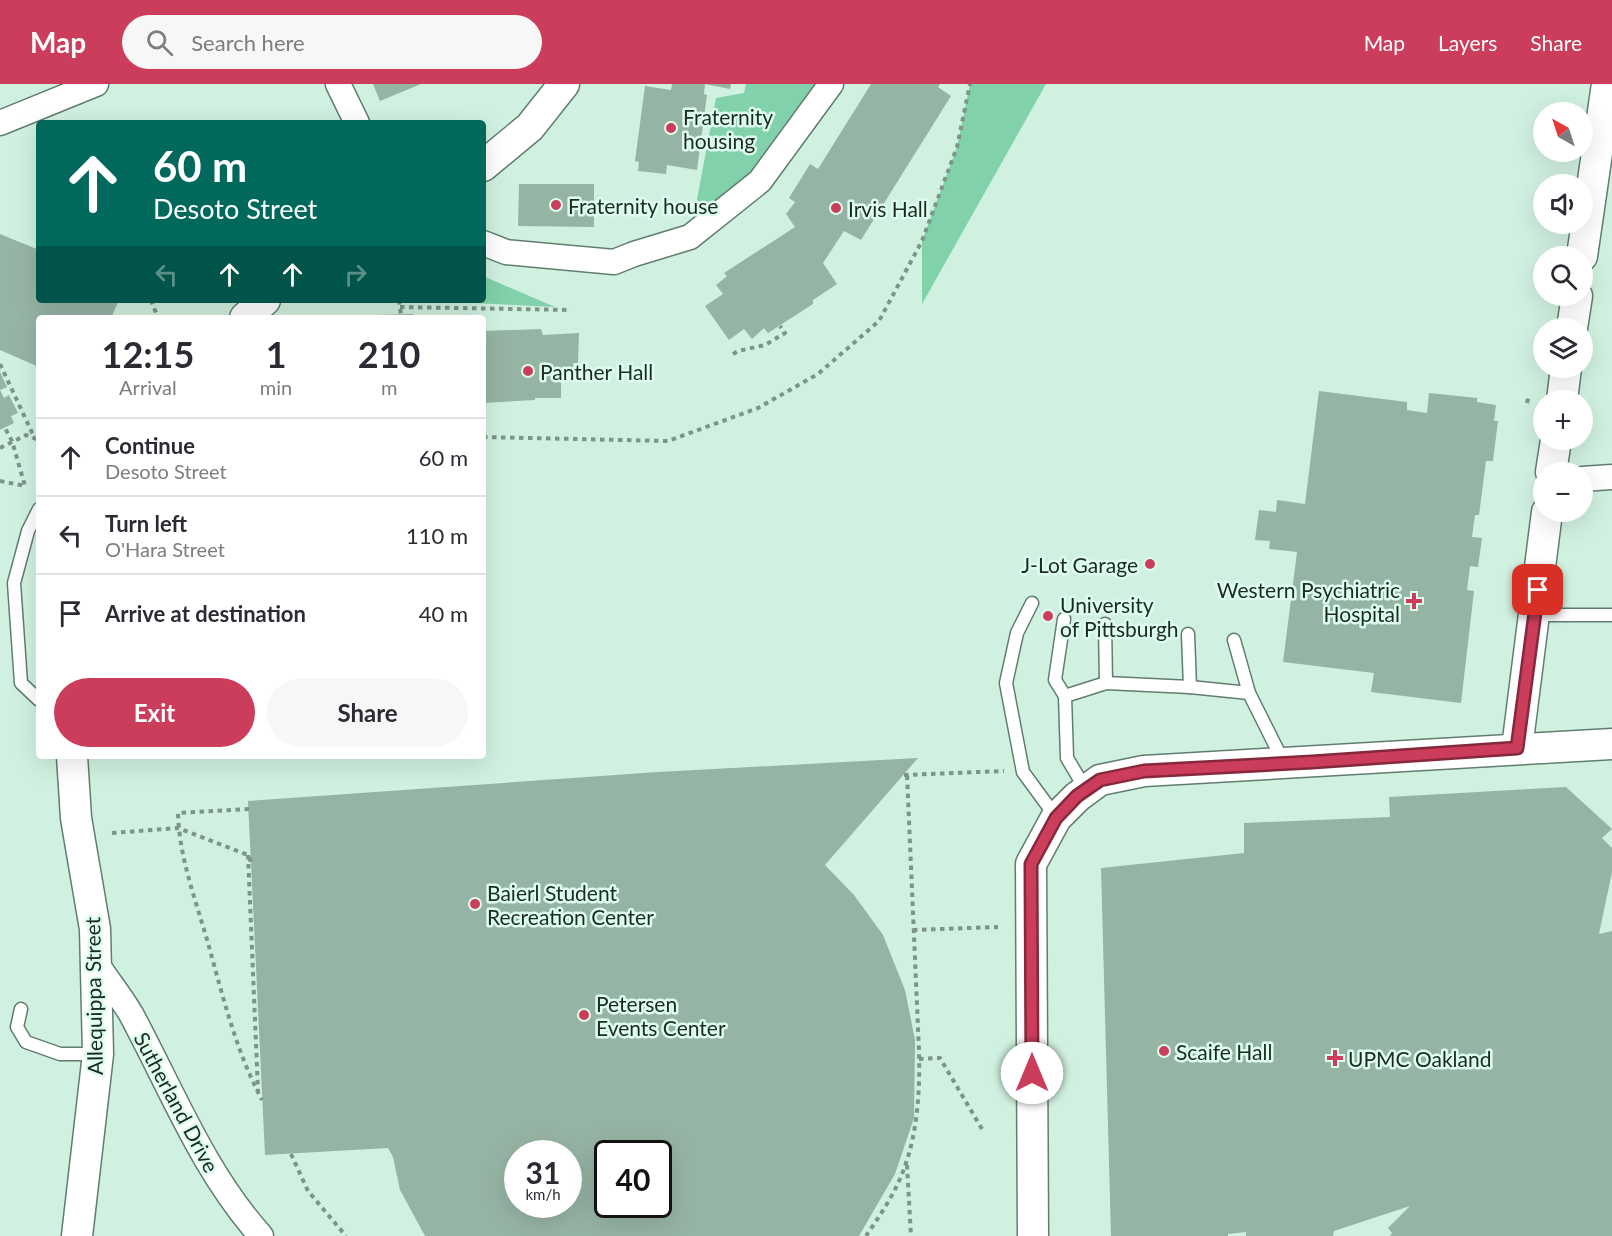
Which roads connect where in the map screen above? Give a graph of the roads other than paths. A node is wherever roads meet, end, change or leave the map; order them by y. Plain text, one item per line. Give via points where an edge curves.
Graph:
1 (96, 84) edge
2 (338, 84) edge
3 (564, 84) edge
4 (831, 84) edge
5 (1607, 84) edge
6 (356, 120) edge
7 (0, 123) edge
8 (486, 164) edge
9 (486, 244) edge
10 (1583, 246) edge
11 (262, 303) edge
12 (248, 315) edge
13 (1612, 477) edge
14 (1593, 478) edge
15 (36, 515) edge
16 (1546, 522) edge
17 (1032, 603) dead end
18 (1534, 615) junction
19 (1612, 615) edge
20 (1064, 619) dead end
21 (1105, 624) dead end
22 (1188, 634) dead end
23 (1234, 640) dead end
24 (1106, 683) junction
25 (1190, 687) junction
26 (1249, 693) junction
27 (1065, 696) junction
28 (36, 697) edge
29 (1612, 744) edge
30 (1517, 748) junction
31 (72, 759) edge
32 (1284, 763) junction
33 (1086, 790) junction
34 (1059, 815) junction
35 (97, 964) junction
36 (21, 1009) dead end
37 (98, 1054) junction
38 (77, 1236) edge
39 (261, 1236) edge
40 (1033, 1236) edge

1 - 7 street
2 - 6 street
3 - 8 street via 530,128
4 - 9 street via 760,181 690,237 614,262 506,252
5 - 10 street
11 - 12 street
13 - 14 street
15 - 28 lane via 14,584 21,683
16 - 18 street
17 - 34 lane via 1017,633 1006,684 1023,772
18 - 19 lane
18 - 30 street
20 - 27 lane via 1055,680
21 - 24 lane
22 - 25 lane
23 - 26 lane
24 - 25 lane
24 - 27 lane
25 - 26 lane
26 - 32 lane
27 - 33 lane via 1068,758
29 - 30 street
30 - 32 street
31 - 35 street, Allequippa Street via 76,818 95,929
32 - 33 street via 1144,771 1100,780
33 - 34 street
34 - 40 street via 1031,864
35 - 37 street, Allequippa Street
35 - 39 street, Sutherland Drive via 129,1012 190,1133 242,1214
36 - 37 lane via 17,1027 26,1042 60,1054
37 - 38 street, Allequippa Street

